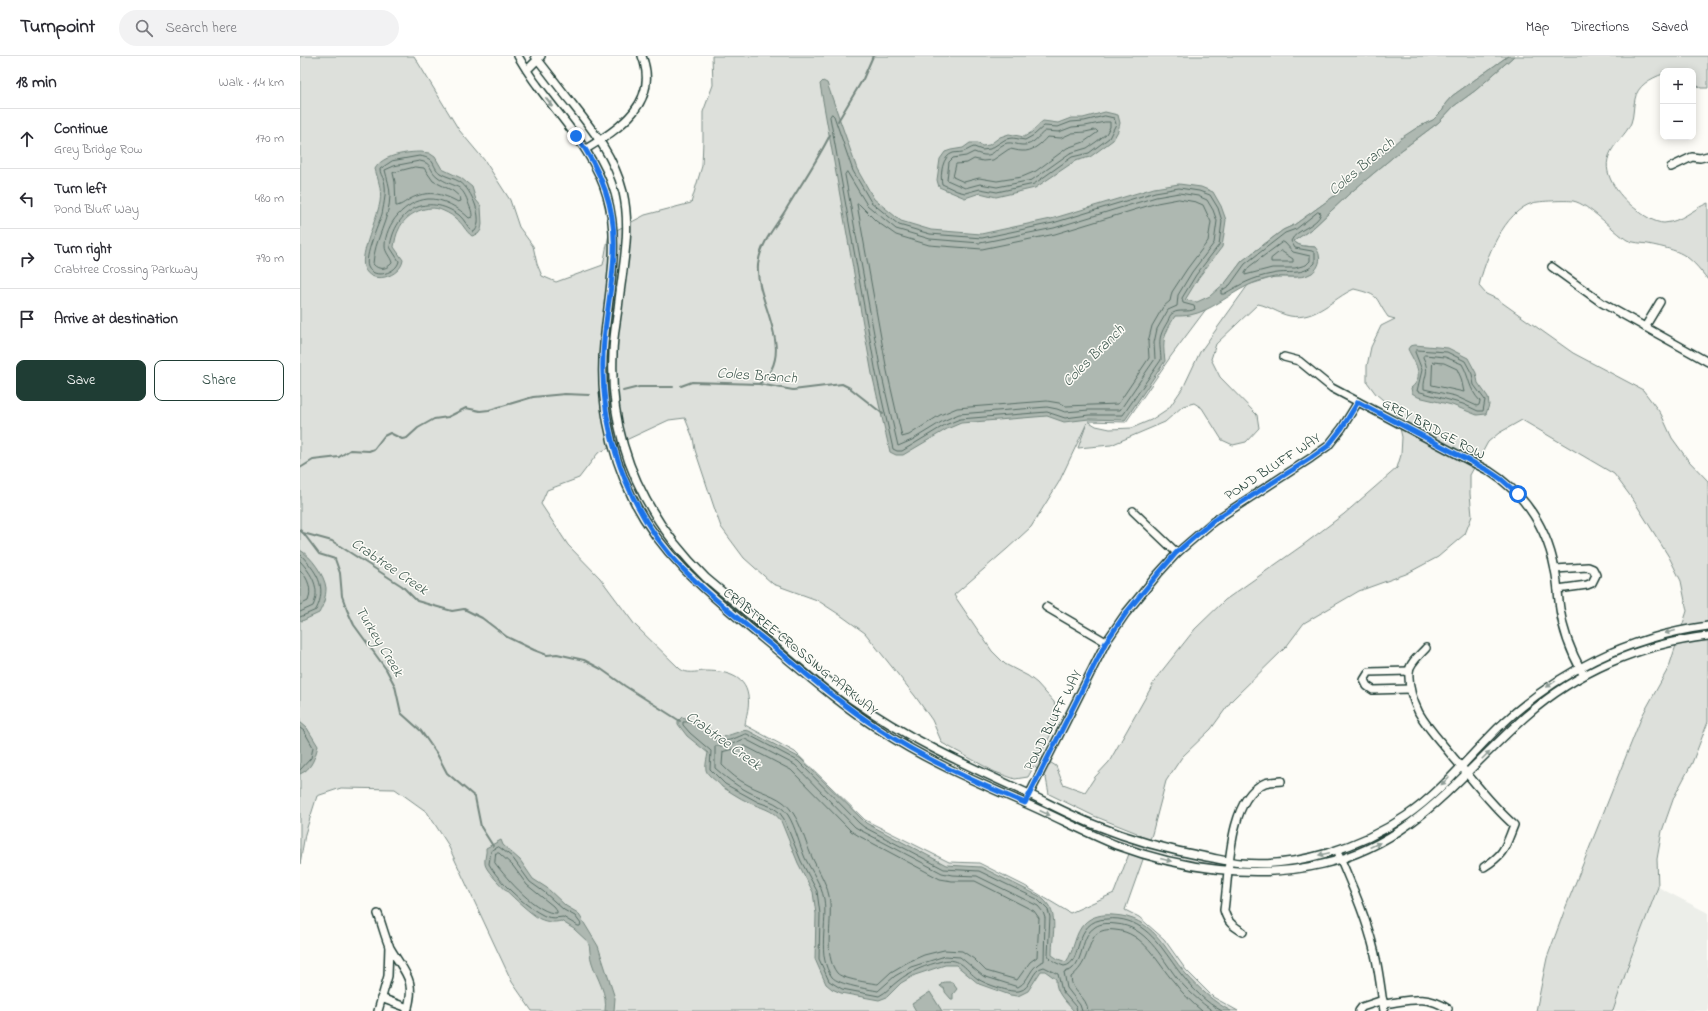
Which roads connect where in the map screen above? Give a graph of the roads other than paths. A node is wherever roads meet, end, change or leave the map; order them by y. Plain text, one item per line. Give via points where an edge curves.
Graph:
1 (518, 56) edge
2 (642, 56) edge
3 (538, 57) edge
4 (527, 70) junction
5 (601, 140) junction
6 (586, 149) junction
7 (1708, 156) edge
8 (1671, 168) dead end
9 (1552, 267) dead end
10 (1660, 302) dead end
11 (1645, 327) junction
12 (1284, 357) dead end
13 (1708, 362) edge
14 (1358, 402) junction
15 (1133, 511) dead end
16 (1176, 553) junction
17 (1555, 569) junction
18 (1558, 589) junction
19 (1046, 607) dead end
20 (1708, 626) edge
21 (1708, 636) edge
22 (1106, 642) junction
23 (1426, 648) dead end
24 (1580, 668) junction
25 (1409, 670) junction
26 (1584, 676) junction
27 (1410, 689) junction
28 (1461, 766) junction
29 (1468, 774) junction
30 (1281, 781) dead end
31 (1029, 794) junction
32 (1025, 803) junction
33 (1337, 851) junction
34 (1340, 860) junction
35 (1230, 862) junction
36 (1484, 867) dead end
37 (1229, 870) junction
38 (378, 914) dead end
39 (1243, 932) dead end
40 (389, 945) junction
41 (381, 998) junction
42 (1383, 1005) edge
43 (407, 1009) edge
44 (1448, 1009) dead end
45 (378, 1011) edge
46 (1359, 1011) edge

1 - 4 street, CRABTREE CROSSING PARKWAY
2 - 5 street via 647,75 643,98 628,119
3 - 4 street
3 - 5 street, CRABTREE CROSSING PARKWAY
4 -> 6 street, CRABTREE CROSSING PARKWAY
5 - 6 street
5 - 31 street, CRABTREE CROSSING PARKWAY via 616,170 626,214 624,263 613,353 617,420 625,453 636,480 663,530 680,552 706,578 853,700 932,749
6 - 32 street, CRABTREE CROSSING PARKWAY via 606,192 614,240 602,360 606,413 617,458 632,497 646,522 675,560 707,593 842,703 913,750
7 - 8 street via 1692,157
9 - 11 street via 1602,303
10 - 11 street
11 - 13 street
12 - 14 street, GREY BRIDGE ROW via 1299,361 1322,382
14 - 16 street, POND BLUFF WAY via 1328,446 1223,514
14 - 17 street, GREY BRIDGE ROW via 1501,479 1525,503 1538,521 1549,546
15 - 16 street
16 - 22 street, POND BLUFF WAY via 1126,613
17 - 18 street, GREY BRIDGE ROW
17 - 18 street via 1588,567 1593,569 1596,575 1592,583 1587,585
18 - 24 street, GREY BRIDGE ROW via 1565,635
19 - 22 street
20 -> 24 street, CRABTREE CROSSING PARKWAY via 1637,641
21 - 26 street, CRABTREE CROSSING PARKWAY via 1642,650
22 - 31 street, POND BLUFF WAY
23 - 25 street
24 - 26 street, GREY BRIDGE ROW
24 -> 28 street, CRABTREE CROSSING PARKWAY via 1560,678 1526,703
25 - 27 street
25 - 27 street via 1369,672 1364,680 1373,690
29 -> 26 street, CRABTREE CROSSING PARKWAY via 1528,715 1557,692
27 - 28 street via 1422,718
28 - 29 street
28 -> 33 street, CRABTREE CROSSING PARKWAY via 1406,816 1374,835
34 -> 29 street, CRABTREE CROSSING PARKWAY via 1401,831
29 - 36 street via 1514,825 1503,852
30 - 35 street via 1260,785 1244,803 1233,830
31 - 32 street, POND BLUFF WAY
31 - 35 street, CRABTREE CROSSING PARKWAY via 1093,824 1140,842
32 -> 37 street, CRABTREE CROSSING PARKWAY via 1094,836 1137,852
33 - 34 street
33 -> 35 street, CRABTREE CROSSING PARKWAY via 1274,863
34 - 37 street, CRABTREE CROSSING PARKWAY via 1284,870
34 - 42 street via 1363,913 1374,948
35 - 37 street
37 - 39 street via 1224,910 1230,924
38 - 40 street
40 - 41 street via 388,976
40 - 43 street via 409,980 411,992
41 - 43 street
41 - 45 street
42 - 44 street via 1426,999
42 - 46 street via 1362,1007

